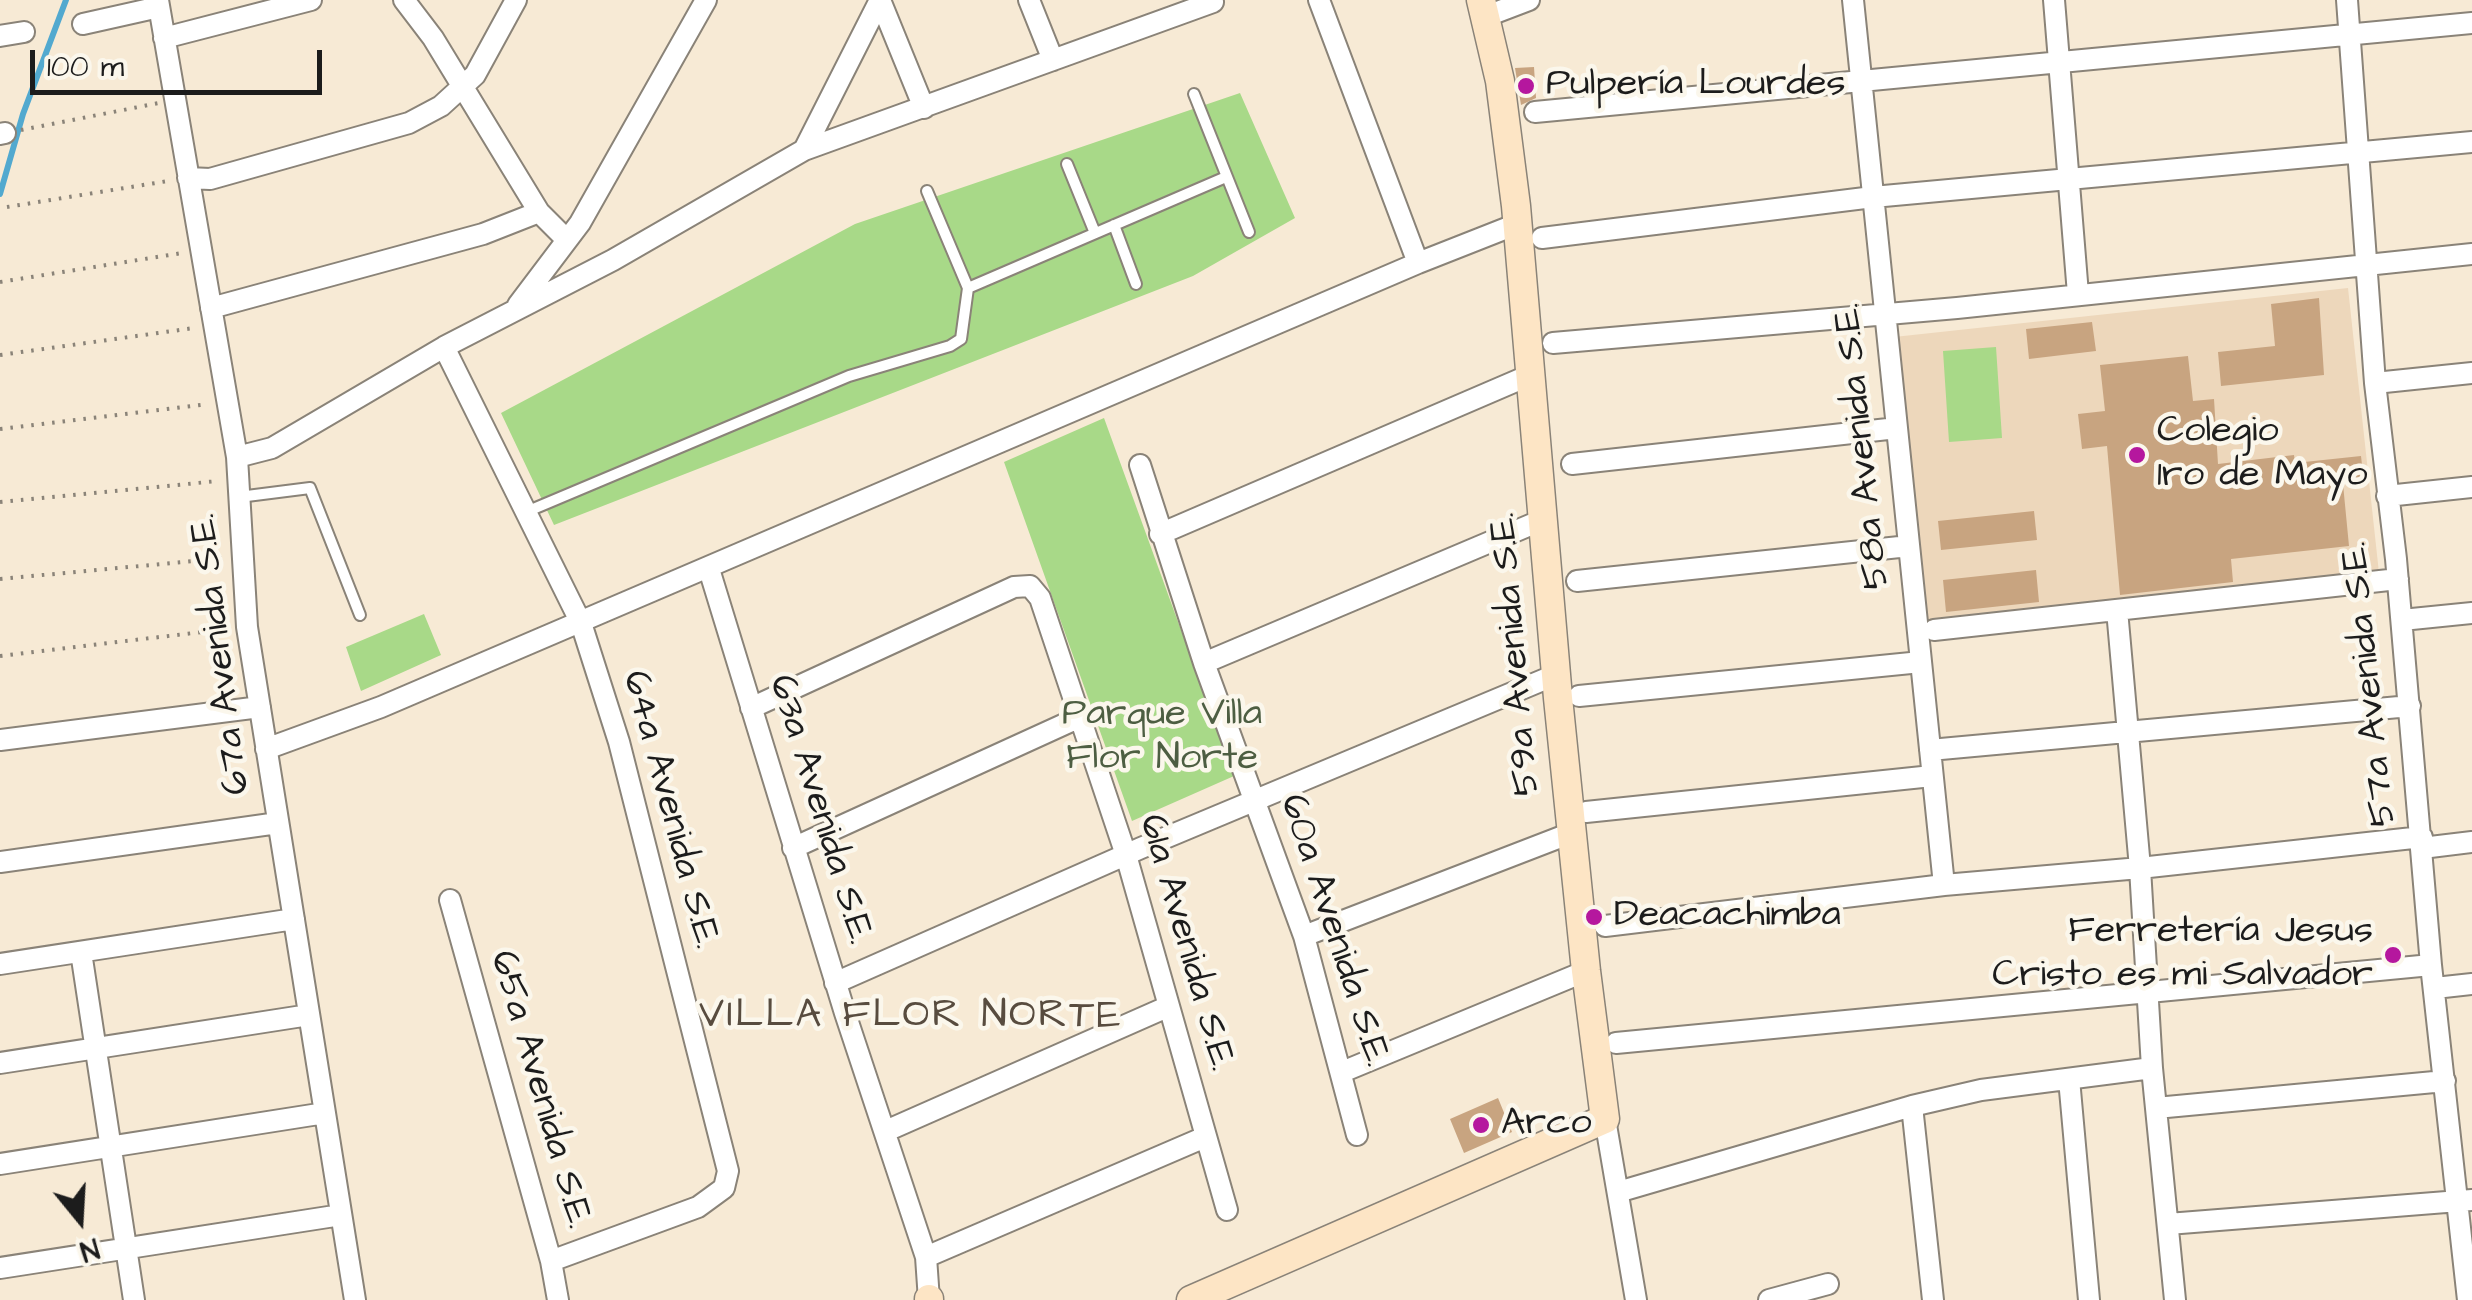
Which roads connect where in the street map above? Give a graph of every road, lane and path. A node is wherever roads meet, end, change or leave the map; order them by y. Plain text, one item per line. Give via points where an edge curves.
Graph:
1 (311, 0) edge
2 (404, 0) edge
3 (516, 0) edge
4 (706, 0) edge
5 (880, 0) edge
6 (1029, 0) edge
7 (1320, 0) edge
8 (1529, 0) edge
9 (1853, 0) edge
10 (2054, 0) edge
11 (2346, 0) edge
12 (1212, 2) edge
13 (158, 4) edge
14 (1484, 8) edge
15 (2472, 23) edge
16 (83, 24) dead end
17 (24, 32) dead end
18 (2349, 34) junction
19 (0, 36) edge
20 (164, 38) junction
21 (1053, 60) junction
22 (2058, 62) junction
23 (1861, 79) junction
24 (464, 88) junction
25 (1194, 94) dead end
26 (174, 100) junction
27 (924, 108) junction
28 (1535, 112) dead end
29 (38, 127) dead end
30 (2472, 142) edge
31 (804, 150) junction
32 (2358, 150) junction
33 (1067, 164) dead end
34 (1226, 177) junction
35 (188, 178) junction
36 (2068, 178) junction
37 (927, 191) dead end
38 (1873, 196) junction
39 (8, 207) dead end
40 (538, 212) junction
41 (1517, 224) junction
42 (1114, 225) junction
43 (1249, 232) dead end
44 (1095, 233) junction
45 (1542, 238) dead end
46 (567, 240) junction
47 (202, 250) junction
48 (2472, 254) edge
49 (1418, 263) junction
50 (2367, 266) junction
51 (0, 282) edge
52 (1136, 284) dead end
53 (968, 288) junction
54 (2078, 294) junction
55 (514, 310) junction
56 (1886, 313) junction
57 (212, 316) junction
58 (1553, 343) dead end
59 (444, 347) junction
60 (0, 355) edge
61 (2472, 373) edge
62 (1530, 375) junction
63 (2375, 384) junction
64 (227, 401) junction
65 (1897, 428) junction
66 (0, 429) edge
67 (236, 457) junction
68 (1572, 464) dead end
69 (1140, 465) dead end
70 (2472, 487) edge
71 (238, 488) junction
72 (2386, 496) junction
73 (0, 502) edge
74 (526, 512) junction
75 (1542, 520) junction
76 (1160, 534) junction
77 (1909, 546) junction
78 (240, 557) junction
79 (709, 569) junction
80 (2398, 578) junction
81 (0, 579) edge
82 (1577, 580) dead end
83 (2117, 610) junction
84 (2472, 613) edge
85 (360, 614) dead end
86 (2402, 620) junction
87 (581, 623) junction
88 (247, 627) junction
89 (1934, 630) dead end
90 (0, 656) edge
91 (1921, 662) junction
92 (1204, 663) junction
93 (1556, 675) junction
94 (1578, 696) dead end
95 (2410, 706) junction
96 (260, 707) junction
97 (751, 708) junction
98 (1078, 718) junction
99 (2128, 733) junction
100 (0, 740) edge
101 (266, 748) junction
102 (1930, 750) junction
103 (1932, 776) junction
104 (1255, 800) junction
105 (1579, 822) junction
106 (278, 823) junction
107 (2422, 842) junction
108 (2472, 842) edge
109 (793, 848) junction
110 (1126, 854) junction
111 (0, 862) edge
112 (2140, 868) junction
113 (1944, 885) junction
114 (450, 900) dead end
115 (294, 919) junction
116 (1605, 926) dead end
117 (1304, 936) junction
118 (81, 952) junction
119 (0, 964) edge
120 (2432, 964) junction
121 (1586, 971) junction
122 (835, 983) junction
123 (2472, 984) edge
124 (2434, 988) junction
125 (2147, 992) junction
126 (1167, 1007) junction
127 (309, 1015) junction
128 (1616, 1043) dead end
129 (95, 1048) junction
130 (0, 1062) edge
131 (2152, 1068) junction
132 (1342, 1072) junction
133 (2069, 1078) junction
134 (2446, 1081) junction
135 (1912, 1106) junction
136 (2156, 1108) junction
137 (325, 1113) junction
138 (1605, 1120) junction
139 (886, 1131) junction
140 (1358, 1136) dead end
141 (1205, 1137) junction
142 (110, 1146) junction
143 (0, 1164) edge
144 (1618, 1192) junction
145 (2465, 1201) edge
146 (1227, 1210) dead end
147 (341, 1215) junction
148 (2168, 1224) junction
149 (126, 1248) junction
150 (926, 1257) junction
151 (551, 1262) junction
152 (0, 1268) edge
153 (1828, 1284) dead end
154 (134, 1300) edge
155 (355, 1300) edge
156 (558, 1300) edge
157 (929, 1300) edge
158 (1192, 1300) edge
159 (1636, 1300) edge
160 (1768, 1300) edge
161 (1933, 1300) edge
162 (2089, 1300) edge
163 (2175, 1300) edge
164 (2468, 1300) edge

1 - 20 street
2 - 24 street
3 - 24 street
4 - 46 street
5 - 27 street
5 - 31 street
6 - 21 street
7 - 49 street
8 - 14 street
9 - 23 street, 58a Avenida S.E.
10 - 22 street
11 - 18 street, 57a Avenida S.E.
12 - 21 street
13 - 16 street
13 - 20 street, 67a Avenida S.E.
14 - 41 street, 59a Avenida S.E.
15 - 18 street
17 - 19 street
18 - 22 street
18 - 32 street, 57a Avenida S.E.
20 - 26 street, 67a Avenida S.E.
21 - 27 street
22 - 23 street
22 - 36 street
23 - 28 street
23 - 38 street, 58a Avenida S.E.
24 - 35 street via 408,123 210,179
24 - 40 street
25 - 34 lane
26 - 29 path
26 - 35 street, 67a Avenida S.E.
27 - 31 street
30 - 32 street
31 - 55 street
32 - 36 street
32 - 50 street, 57a Avenida S.E.
33 - 44 lane
34 - 42 lane
34 - 43 lane
35 - 39 path
35 - 47 street, 67a Avenida S.E.
36 - 38 street
36 - 54 street
37 - 53 lane
38 - 45 street
38 - 56 street, 58a Avenida S.E.
40 - 46 street
40 - 57 street
41 - 49 street
41 - 62 street, 59a Avenida S.E.
42 - 44 lane
42 - 52 lane
44 - 53 lane
46 - 55 street
47 - 51 path
47 - 57 street, 67a Avenida S.E.
48 - 50 street
49 - 79 street
50 - 54 street
50 - 63 street, 57a Avenida S.E.
53 - 74 lane via 961,338 950,346 849,376
54 - 56 street
55 - 59 street
56 - 58 street
56 - 65 street, 58a Avenida S.E.
57 - 60 path
57 - 64 street, 67a Avenida S.E.
59 - 67 street via 272,448
59 - 74 street, 64a Avenida S.E.
61 - 63 street
62 - 75 street, 59a Avenida S.E.
62 - 76 street
63 - 72 street, 57a Avenida S.E.
64 - 66 path
64 - 67 street, 67a Avenida S.E.
65 - 68 street
65 - 77 street, 58a Avenida S.E.
67 - 71 street, 67a Avenida S.E.
69 - 76 street, 60a Avenida S.E.
70 - 72 street
71 - 73 path
71 - 78 street, 67a Avenida S.E.
71 - 85 lane via 310,488
72 - 80 street, 57a Avenida S.E.
74 - 87 street, 64a Avenida S.E.
75 - 92 street
75 - 93 street, 59a Avenida S.E.
76 - 92 street, 60a Avenida S.E.
77 - 82 street
77 - 91 street, 58a Avenida S.E.
78 - 81 path
78 - 88 street, 67a Avenida S.E.
79 - 87 street
79 - 97 street, 63a Avenida S.E.
80 - 83 street
80 - 86 street, 57a Avenida S.E.
83 - 89 street
83 - 99 street
84 - 86 street
86 - 95 street, 57a Avenida S.E.
87 - 101 street
87 - 151 street, 64a Avenida S.E. via 620,742 728,1171 724,1188 698,1207
88 - 90 path
88 - 96 street, 67a Avenida S.E.
91 - 94 street
91 - 102 street, 58a Avenida S.E.
92 - 104 street, 60a Avenida S.E.
93 - 104 street
93 - 105 street, 59a Avenida S.E.
95 - 99 street
95 - 107 street, 57a Avenida S.E.
96 - 100 street
96 - 101 street, 67a Avenida S.E.
97 - 98 street, 61a Avenida S.E. via 1014,587 1030,586 1040,598
97 - 109 street, 63a Avenida S.E.
98 - 109 street
98 - 110 street, 61a Avenida S.E.
99 - 102 street
99 - 112 street
101 - 106 street, 67a Avenida S.E.
102 - 103 street, 58a Avenida S.E.
103 - 105 street
103 - 113 street, 58a Avenida S.E.
104 - 110 street
104 - 117 street, 60a Avenida S.E.
105 - 117 street
105 - 121 street, 59a Avenida S.E.
106 - 111 street
106 - 115 street, 67a Avenida S.E.
107 - 108 street
107 - 112 street
107 - 120 street, 57a Avenida S.E.
109 - 122 street, 63a Avenida S.E.
110 - 122 street
110 - 126 street, 61a Avenida S.E.
112 - 113 street
112 - 125 street
113 - 116 street
114 - 151 street, 65a Avenida S.E.
115 - 118 street
115 - 127 street, 67a Avenida S.E.
117 - 132 street, 60a Avenida S.E.
118 - 119 street
118 - 129 street
120 - 124 street, 57a Avenida S.E.
120 - 125 street
121 - 132 street
121 - 138 street, 59a Avenida S.E.
122 - 139 street, 63a Avenida S.E.
123 - 124 street
124 - 134 street, 57a Avenida S.E.
125 - 128 street
125 - 131 street
126 - 139 street
126 - 141 street, 61a Avenida S.E.
127 - 129 street
127 - 137 street, 67a Avenida S.E.
129 - 130 street
129 - 142 street
131 - 133 street
131 - 136 street
132 - 140 street, 60a Avenida S.E.
133 - 135 street
133 - 162 street
134 - 136 street
134 - 145 street, 57a Avenida S.E.
135 - 144 street
135 - 161 street
136 - 148 street
137 - 142 street
137 - 147 street, 67a Avenida S.E.
138 - 144 street, 59a Avenida S.E.
138 - 158 street
139 - 150 street, 63a Avenida S.E.
141 - 146 street, 61a Avenida S.E.
141 - 150 street
142 - 143 street
142 - 149 street
144 - 159 street, 59a Avenida S.E.
145 - 148 street
145 - 164 street, 57a Avenida S.E.
147 - 149 street
147 - 155 street, 67a Avenida S.E.
148 - 163 street
149 - 152 street
149 - 154 street
150 - 157 street, 63a Avenida S.E.
151 - 156 street, 65a Avenida S.E.
153 - 160 street

